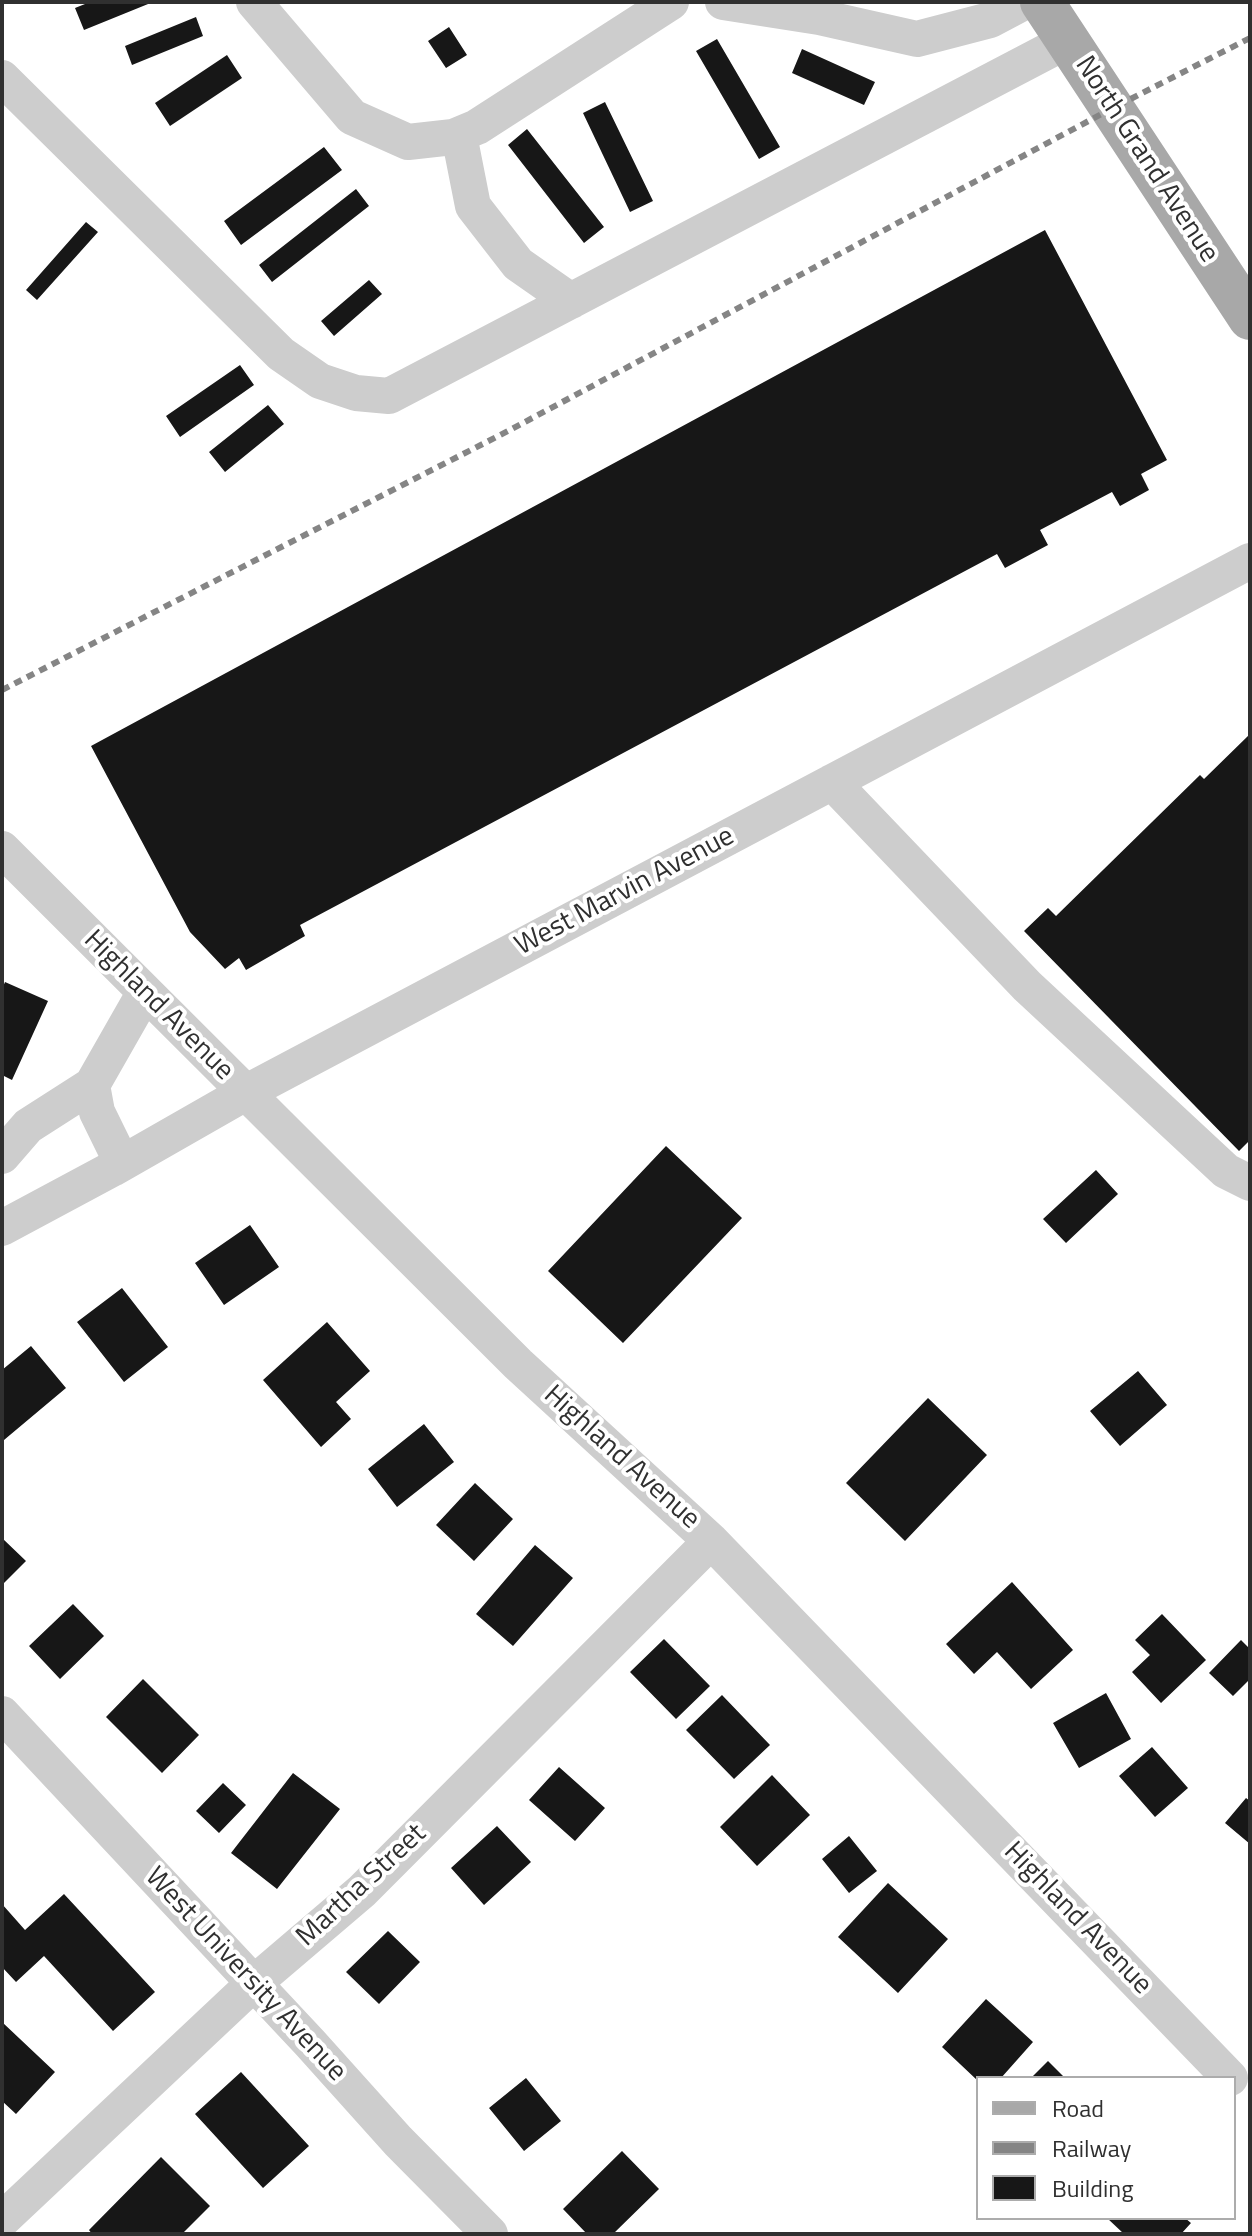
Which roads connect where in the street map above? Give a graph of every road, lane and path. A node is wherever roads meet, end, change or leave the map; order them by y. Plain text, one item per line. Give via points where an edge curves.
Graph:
1 (254, 2) edge
2 (671, 2) edge
3 (723, 2) edge
4 (1024, 2) edge
5 (1042, 2) edge
6 (1067, 41) junction
7 (2, 78) edge
8 (459, 135) junction
9 (571, 301) junction
10 (1250, 318) edge
11 (1250, 561) edge
12 (832, 782) junction
13 (2, 849) edge
14 (145, 992) junction
15 (92, 1085) junction
16 (245, 1093) junction
17 (2, 1156) edge
18 (122, 1163) junction
19 (1250, 1183) edge
20 (5, 1217) edge
21 (711, 1541) junction
22 (2, 1714) edge
23 (253, 1984) junction
24 (1228, 2076) edge
25 (2, 2220) edge
26 (490, 2234) edge

1 - 8 street via 352,117 408,142
2 - 8 street
3 - 4 street via 917,39 990,20
5 - 6 main road, North Grand Avenue
6 - 9 street
6 - 10 main road, North Grand Avenue
7 - 9 street via 281,354 320,381 356,393 389,396
8 - 9 street via 473,206 518,264
11 - 12 street, West Marvin Avenue
12 - 16 street, West Marvin Avenue
12 - 19 street via 1027,986 1226,1171
13 - 14 street, Highland Avenue
14 - 15 street
14 - 16 street, Highland Avenue
15 - 17 street via 28,1126
15 - 18 street via 97,1112
16 - 18 street, West Marvin Avenue
16 - 21 street, Highland Avenue via 518,1364
18 - 20 street, West Marvin Avenue
21 - 23 street, Martha Street via 362,1891
21 - 24 street, Highland Avenue
22 - 23 street, West University Avenue
23 - 25 street, Martha Street
23 - 26 street, West University Avenue

